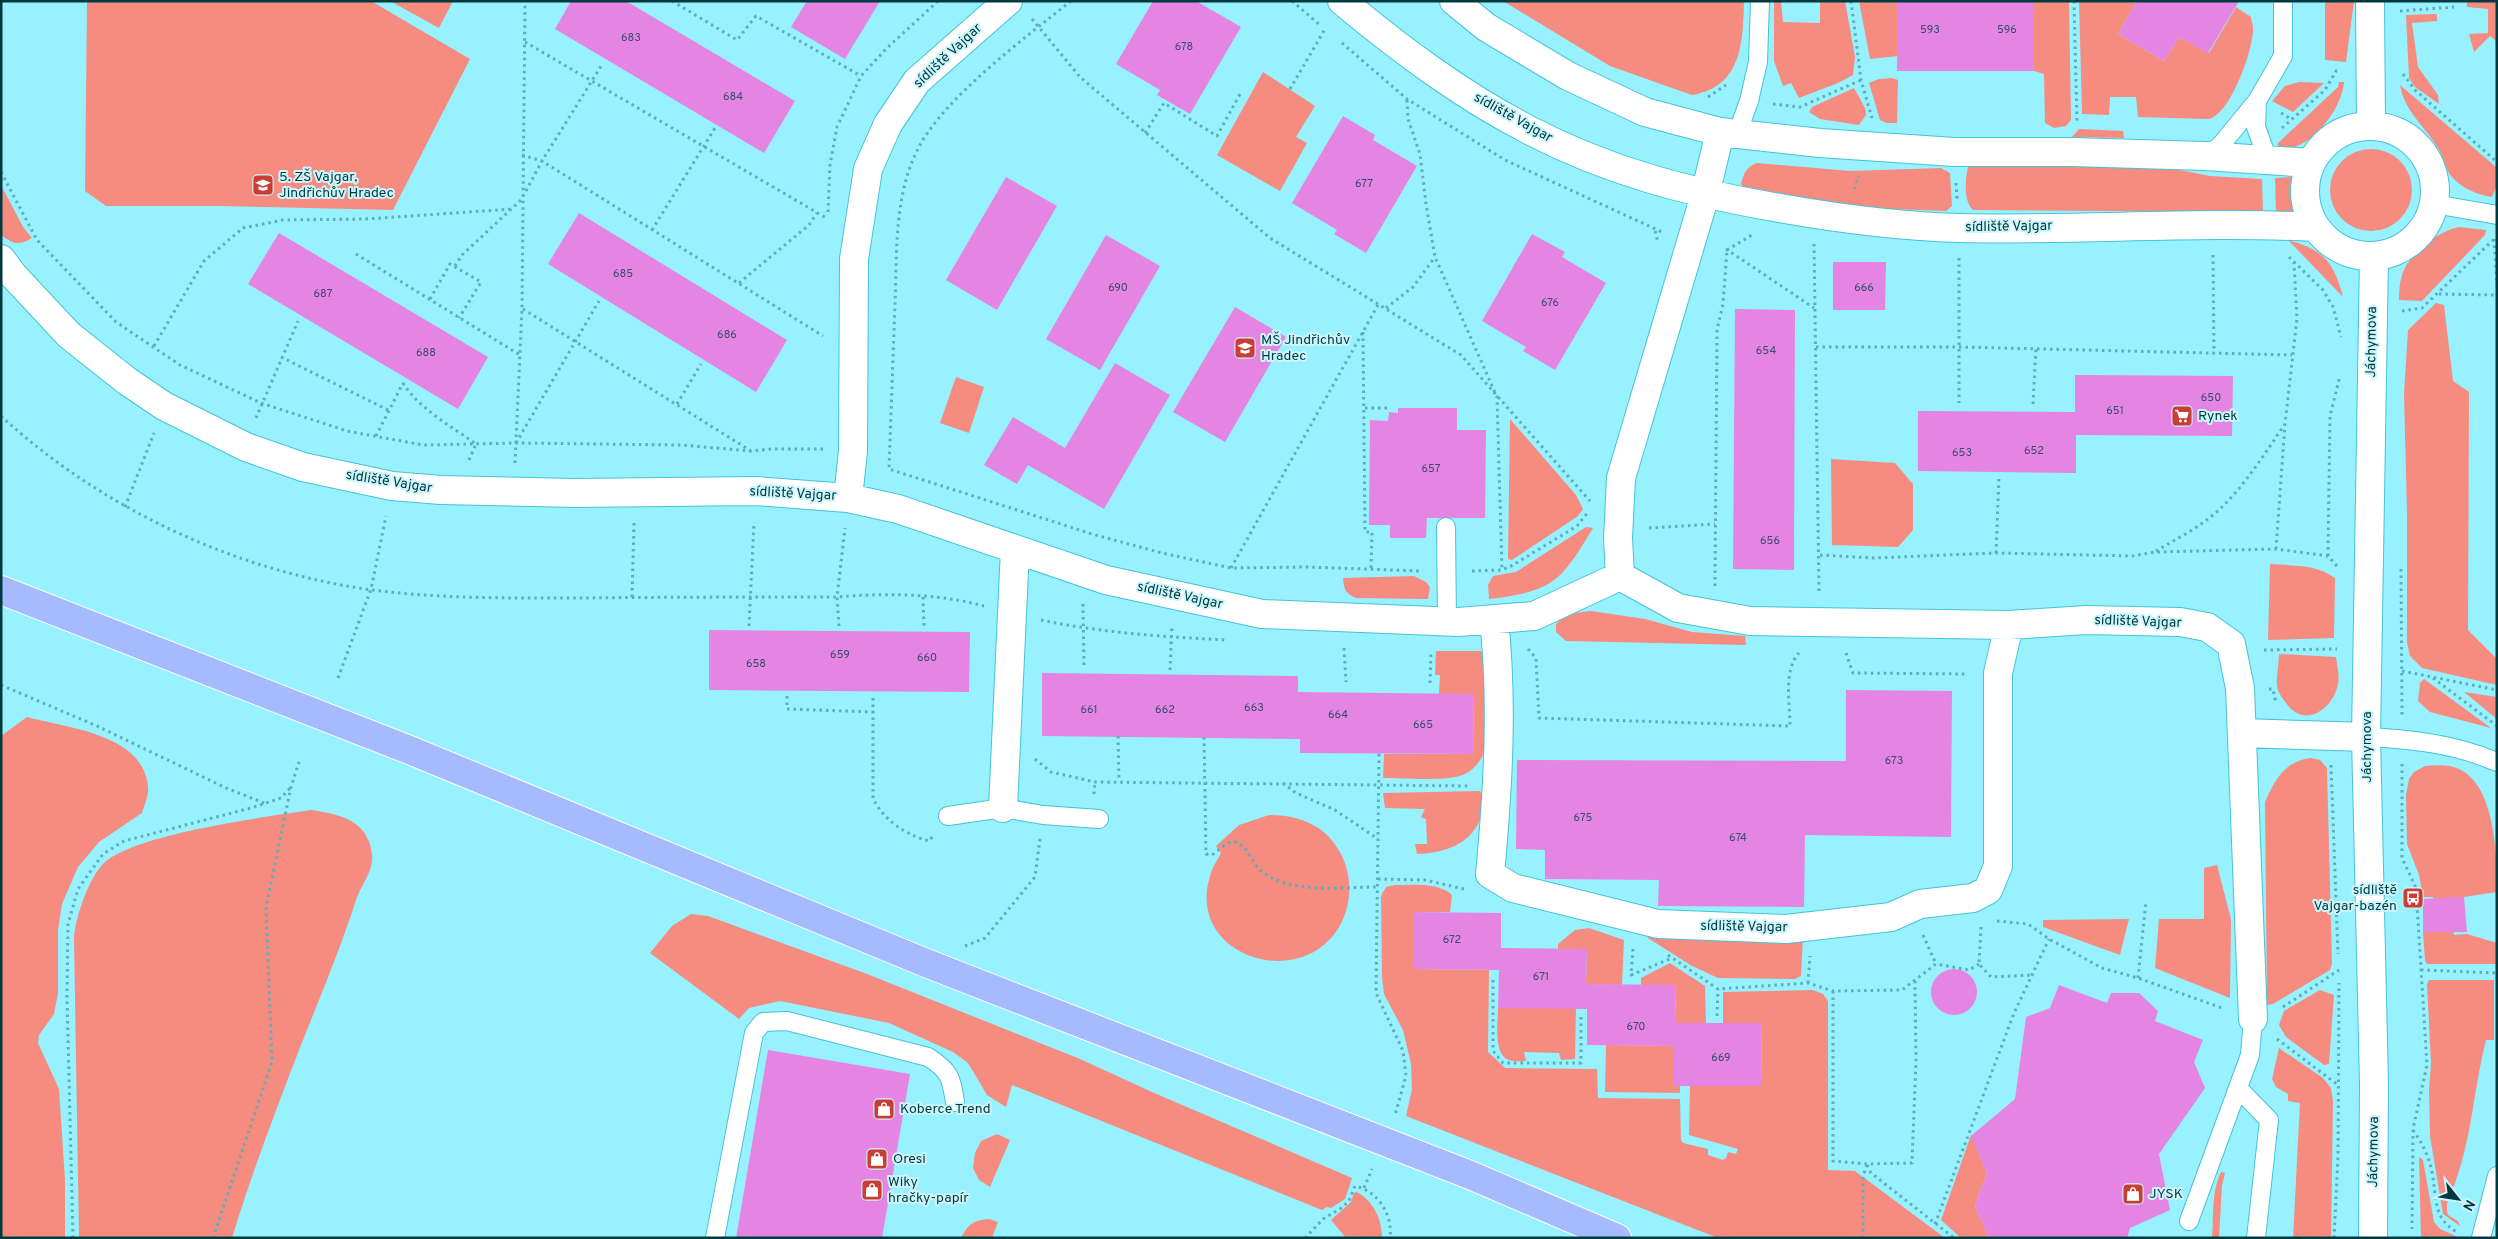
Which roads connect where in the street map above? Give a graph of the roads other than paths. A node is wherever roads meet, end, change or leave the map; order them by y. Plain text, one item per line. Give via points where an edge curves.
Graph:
1 (1008, 1) edge
2 (1342, 1) edge
3 (1454, 1) edge
4 (1760, 1) edge
5 (2283, 1) edge
6 (2370, 1) edge
7 (2257, 101) junction
8 (2371, 126) junction
9 (1729, 133) junction
10 (2205, 156) junction
11 (2268, 160) junction
12 (2311, 163) junction
13 (1705, 194) junction
14 (2434, 204) junction
15 (2497, 215) edge
16 (2315, 227) junction
17 (2374, 257) junction
18 (1, 259) edge
19 (848, 498) junction
20 (1446, 527) dead end
21 (1015, 549) junction
22 (1620, 576) junction
23 (1, 590) edge
24 (1447, 622) junction
25 (2009, 625) junction
26 (1496, 632) junction
27 (2242, 734) junction
28 (2366, 737) junction
29 (2497, 762) edge
30 (1003, 808) junction
31 (948, 816) road end
32 (1099, 819) dead end
33 (2266, 1015) joint
34 (2238, 1088) junction
35 (955, 1102) dead end
36 (2497, 1176) edge
37 (2190, 1221) dead end
38 (715, 1238) edge
39 (1617, 1238) edge
40 (2256, 1238) edge
41 (2373, 1238) edge
42 (2481, 1238) edge

1 - 19 street, sídliště Vajgar via 917,81 888,124 868,169 854,259 853,451
2 - 13 street, sídliště Vajgar via 1447,82 1529,130 1623,172
3 - 9 street via 1486,27 1568,76 1645,112
4 - 9 lane via 1758,62 1749,101
5 - 7 lane via 2283,56
6 - 8 street
7 - 10 lane via 2220,146
7 - 11 lane via 2256,127
8 - 12 street via 2342,132 2319,150
8 - 14 street via 2402,134 2415,144 2432,171
9 - 10 street via 1869,137 1954,152
9 - 13 street
10 - 11 street
11 - 12 street
12 - 16 street via 2305,189
13 - 16 street, sídliště Vajgar via 1848,220 1959,228
13 - 22 street via 1621,478
14 - 15 lane
14 - 17 street via 2430,218 2413,241 2388,254
16 - 17 street via 2341,250
17 - 28 street, Jáchymova
18 - 19 street, sídliště Vajgar via 69,335 127,381 164,406 246,447 303,467 392,486 441,490 756,491
19 - 21 street, sídliště Vajgar via 898,509
20 - 24 lane
21 - 24 street, sídliště Vajgar via 1106,580 1262,614
21 - 30 street
22 - 25 street, sídliště Vajgar via 1678,608 1750,621
22 - 26 street, sídliště Vajgar
23 - 39 main road via 412,751 926,963 1470,1175
24 - 26 street, sídliště Vajgar
25 - 26 street, sídliště Vajgar via 1998,673 1998,866 1977,909 1920,904 1890,917 1786,929 1658,924 1513,888 1490,874 1498,786
25 - 27 street, sídliště Vajgar via 2086,620 2180,622 2207,627 2231,644 2240,688
27 - 28 street
27 - 33 street, sídliště Vajgar
28 - 29 lane via 2444,745
28 - 41 street, Jáchymova via 2374,1084
30 - 31 lane
30 - 32 lane
33 - 34 lane
34 - 37 lane
34 - 40 lane via 2269,1120
35 - 38 lane via 952,1079 943,1067 928,1057 787,1021 763,1022 754,1033
36 - 42 lane

